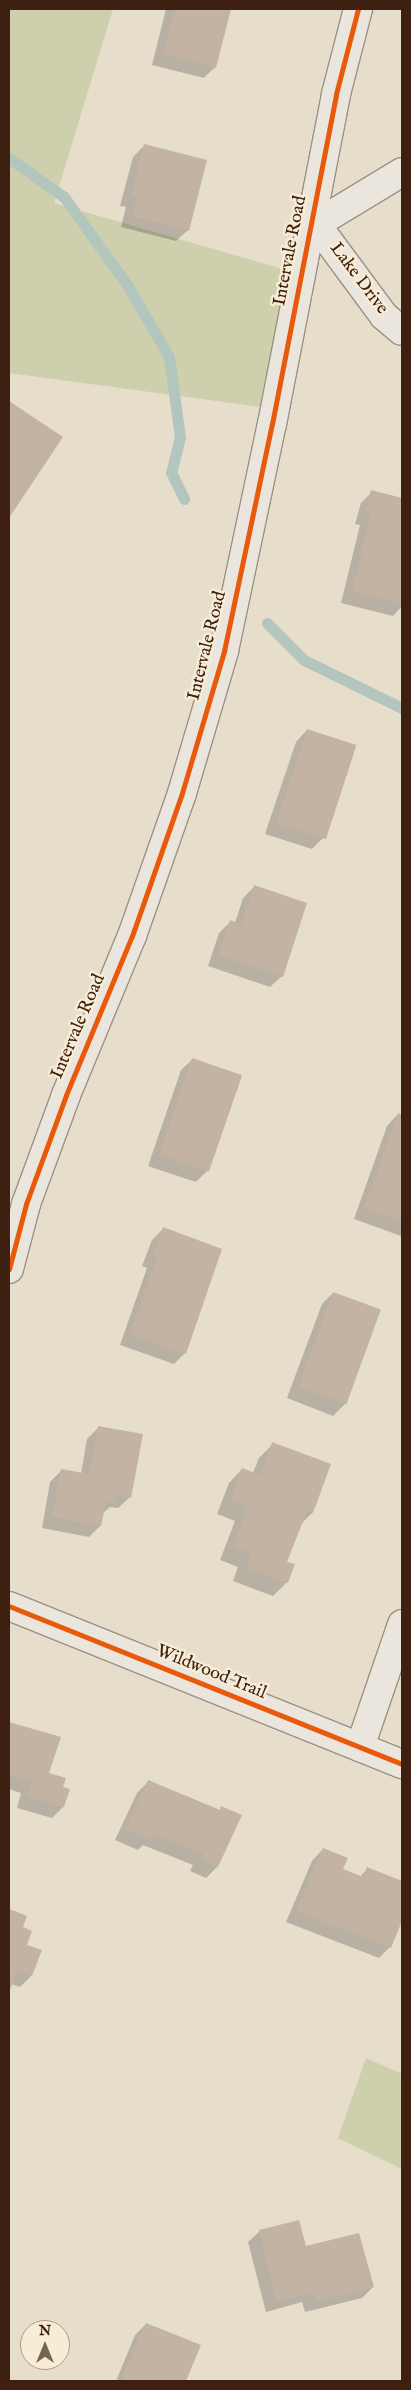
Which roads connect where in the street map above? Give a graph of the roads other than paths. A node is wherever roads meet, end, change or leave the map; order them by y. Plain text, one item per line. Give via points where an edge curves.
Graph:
1 (358, 9) edge
2 (402, 172) edge
3 (312, 227) junction
4 (402, 331) edge
5 (9, 1269) edge
6 (9, 1606) edge
7 (402, 1624) edge
8 (360, 1748) junction
9 (402, 1764) edge

1 - 3 street, Intervale Road via 336,94
2 - 3 street
3 - 4 street, Lake Drive via 384,316
3 - 5 street, Intervale Road via 224,651 170,829 132,936 66,1095 26,1204
6 - 8 street, Wildwood Trail
7 - 8 street
8 - 9 street, Wildwood Trail

